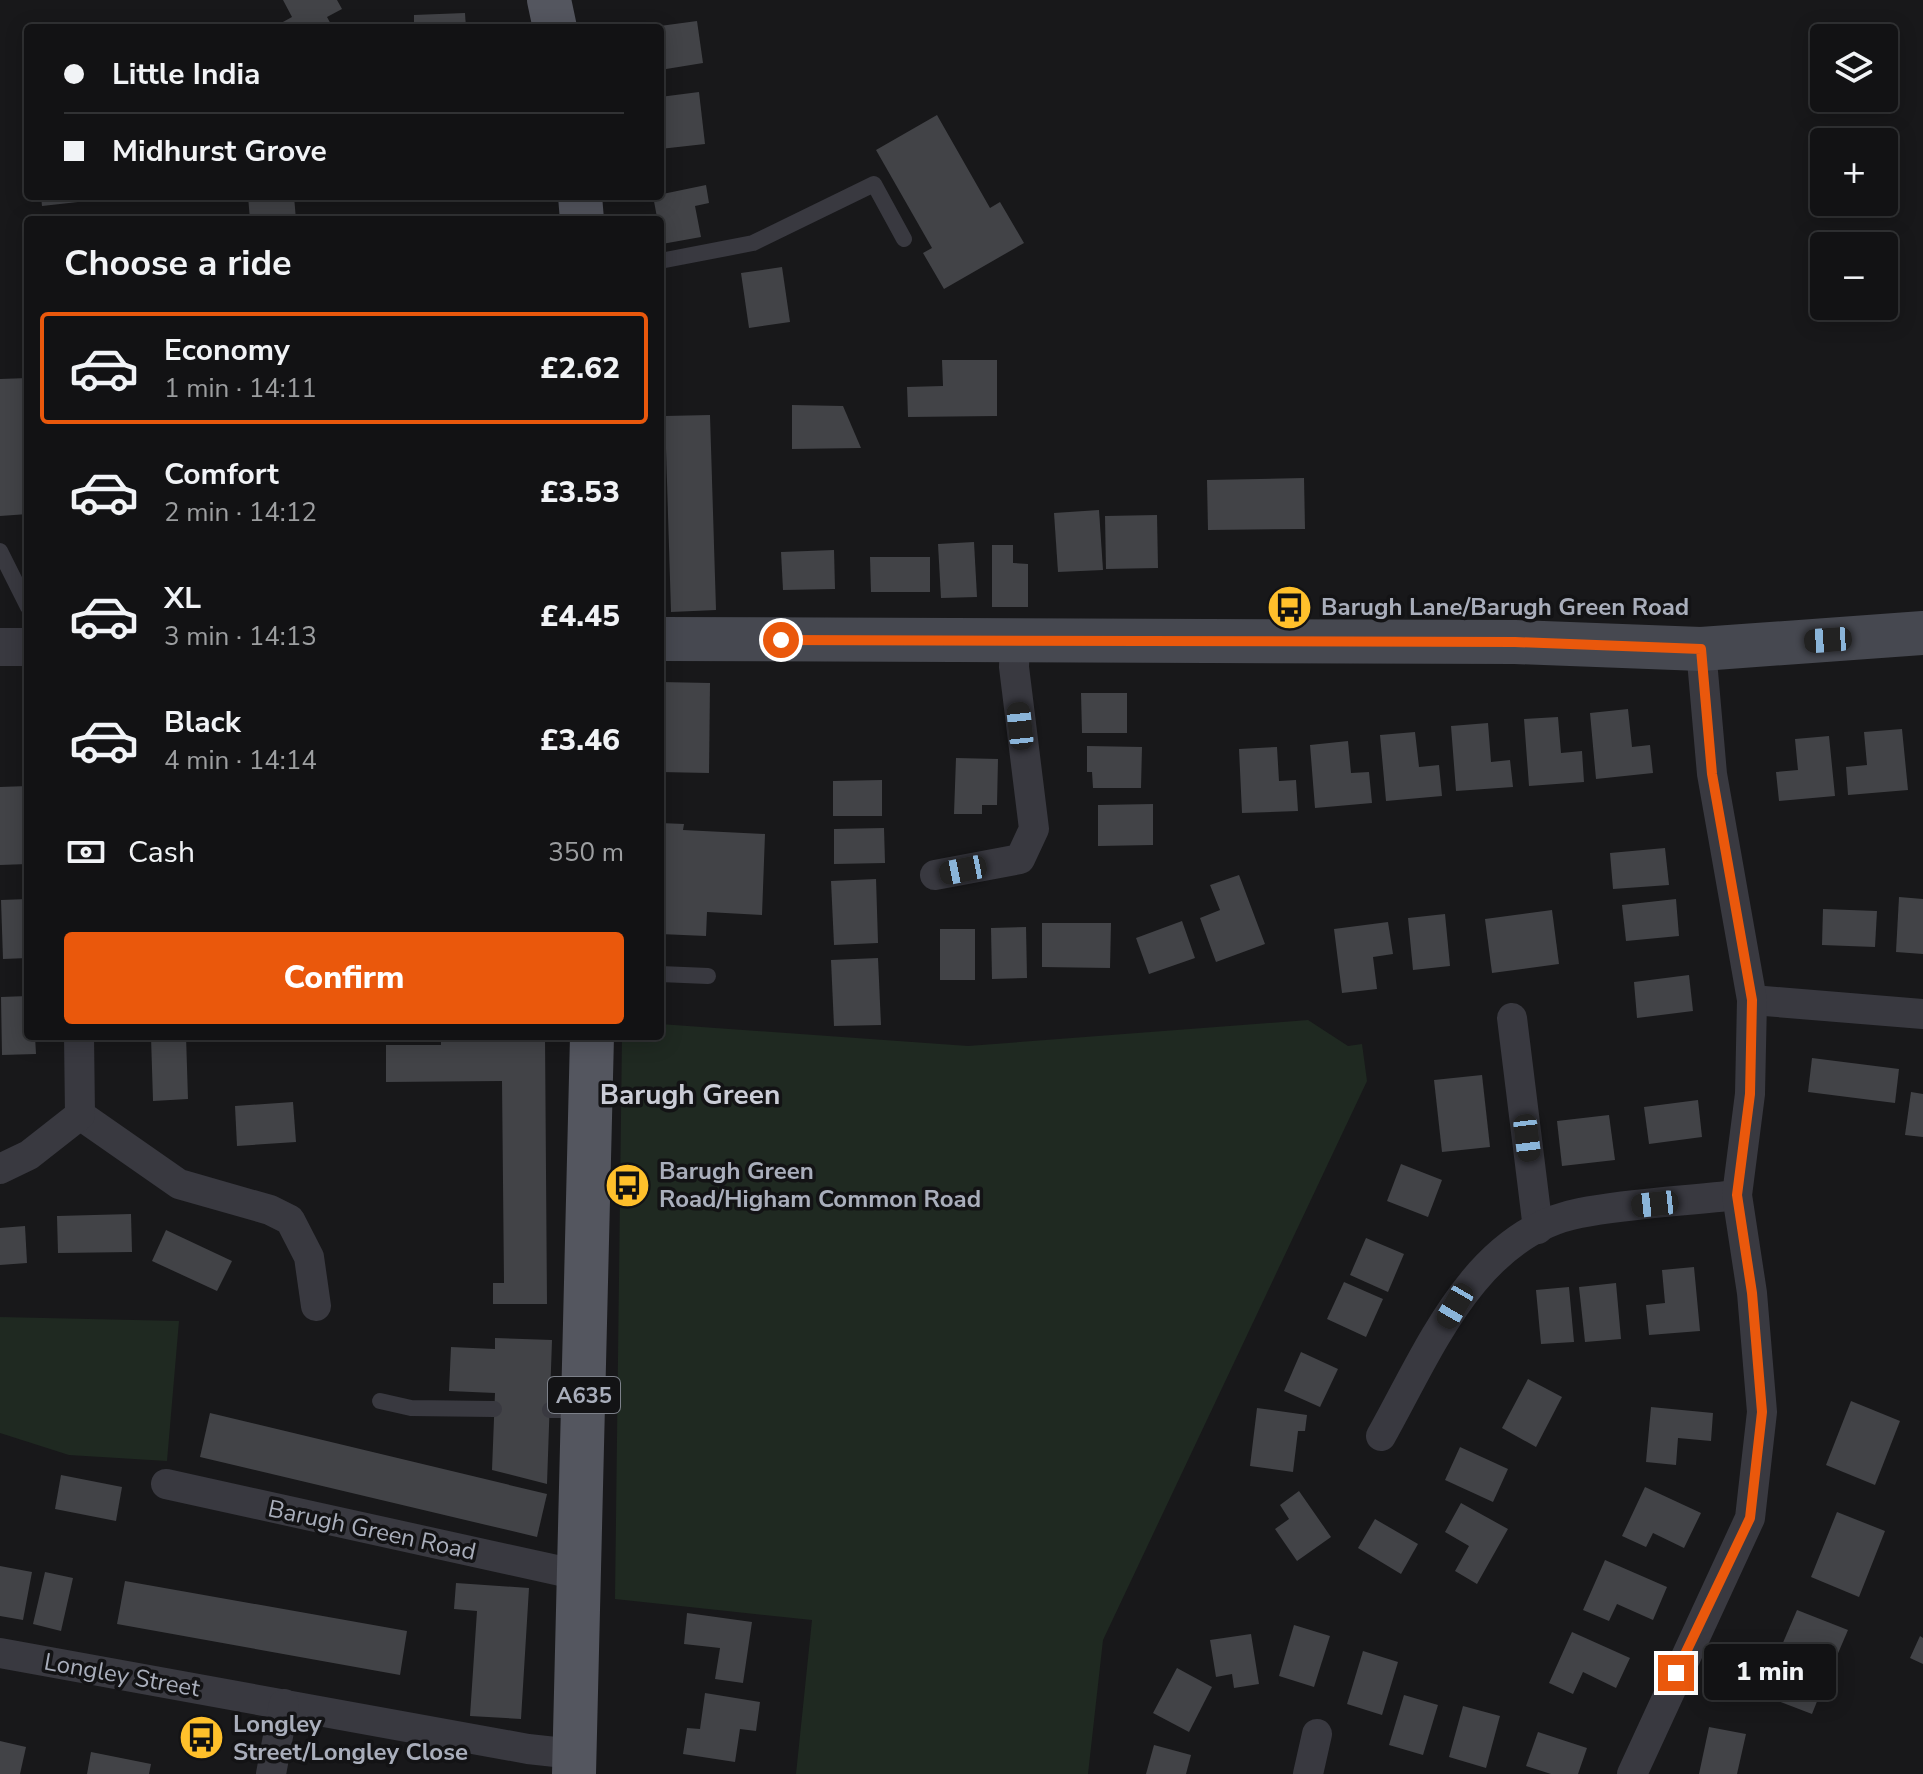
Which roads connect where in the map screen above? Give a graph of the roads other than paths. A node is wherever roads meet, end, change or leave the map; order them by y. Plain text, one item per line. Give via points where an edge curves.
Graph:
1 (549, 0) edge
2 (554, 24) edge
3 (904, 239) dead end
4 (664, 260) edge
5 (0, 551) edge
6 (24, 599) edge
7 (1923, 633) edge
8 (664, 639) edge
9 (1015, 641) junction
10 (0, 647) edge
11 (24, 647) edge
12 (1701, 649) junction
13 (935, 875) dead end
14 (664, 974) edge
15 (708, 976) dead end
16 (1752, 1000) junction
17 (1923, 1014) edge
18 (1512, 1018) dead end
19 (79, 1040) edge
20 (592, 1040) edge
21 (80, 1115) junction
22 (0, 1169) edge
23 (1737, 1195) junction
24 (1538, 1229) junction
25 (316, 1306) dead end
26 (380, 1401) dead end
27 (494, 1409) dead end
28 (1381, 1436) dead end
29 (166, 1484) dead end
30 (579, 1575) junction
31 (0, 1653) edge
32 (284, 1704) junction
33 (1317, 1734) dead end
34 (574, 1764) edge
35 (271, 1774) edge
36 (1308, 1774) edge
37 (1632, 1774) edge

1 - 2 main road
3 - 4 lane via 874,184 753,243
5 - 6 lane
7 - 12 main road
8 - 9 main road
9 - 12 main road via 1499,642
9 - 13 street via 1034,829 1020,859
10 - 11 street
12 - 16 street via 1712,774
14 - 15 lane
16 - 17 street
16 - 23 street via 1750,1094
18 - 24 street
19 - 21 street
20 - 30 main road, A635 via 566,1410
21 - 22 street via 29,1155
21 - 25 street via 179,1184 290,1220 309,1257
23 - 24 street via 1578,1213
23 - 37 street via 1762,1412 1750,1518
24 - 28 street via 1492,1259 1455,1306
26 - 27 lane via 411,1408
29 - 30 street, Barugh Green Road
30 - 34 main road, A635
31 - 32 street, Longley Street
32 - 34 street, Longley Street via 528,1749
32 - 35 street
33 - 36 street

